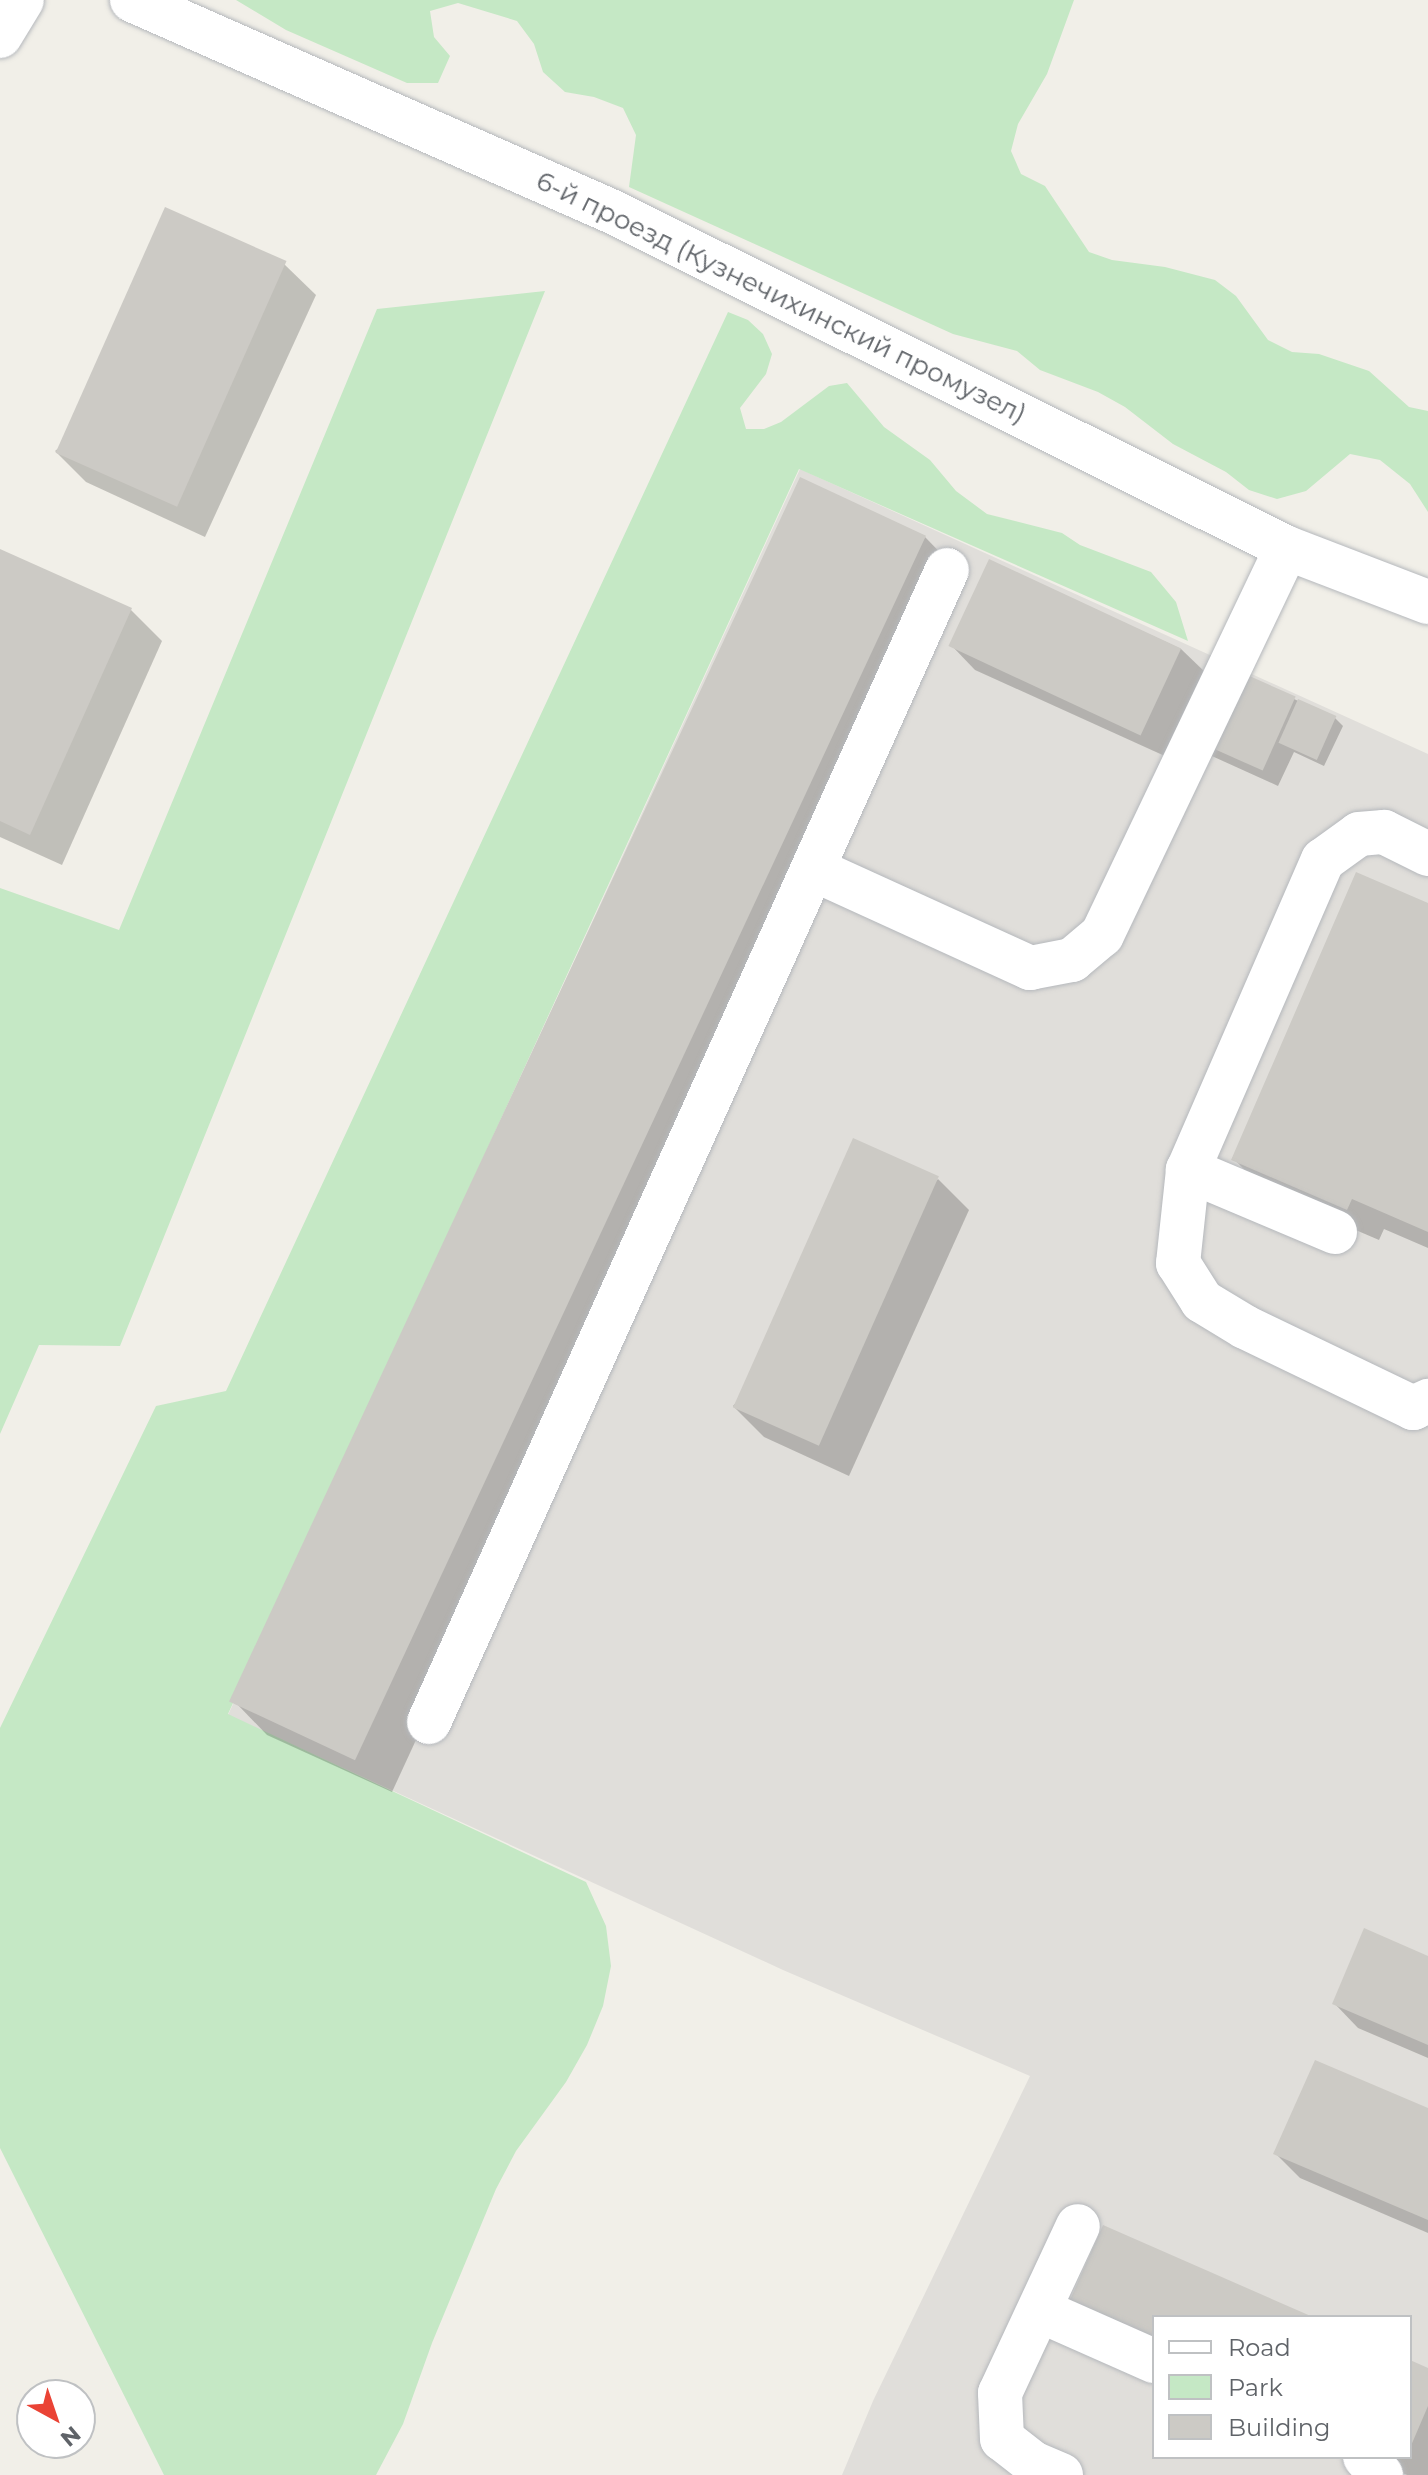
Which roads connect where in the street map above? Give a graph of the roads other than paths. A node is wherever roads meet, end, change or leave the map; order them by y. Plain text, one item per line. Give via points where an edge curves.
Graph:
1 (22, 0) edge
2 (132, 0) edge
3 (0, 36) edge
4 (1287, 548) junction
5 (947, 570) dead end
6 (1428, 602) edge
7 (1428, 854) edge
8 (813, 869) junction
9 (1188, 1170) junction
10 (1335, 1232) dead end
11 (1428, 1401) edge
12 (429, 1722) dead end
13 (1078, 2226) dead end
14 (1041, 2311) junction
15 (1152, 2360) edge
16 (1367, 2459) edge
17 (1061, 2475) edge
18 (1381, 2475) edge

1 - 3 street
2 - 4 street, 6-й проезд (Кузнечихинский промузел) via 613,212
4 - 6 street, 6-й проезд (Кузнечихинский промузел)
4 - 8 street via 1102,935 1072,960 1030,968
5 - 8 street
7 - 9 street via 1384,832 1359,834 1323,860
8 - 12 street
9 - 10 street
9 - 11 street via 1178,1263 1202,1301 1413,1408
13 - 14 street
14 - 15 street
14 - 17 street via 1000,2393 1002,2439 1033,2463
16 - 18 street

